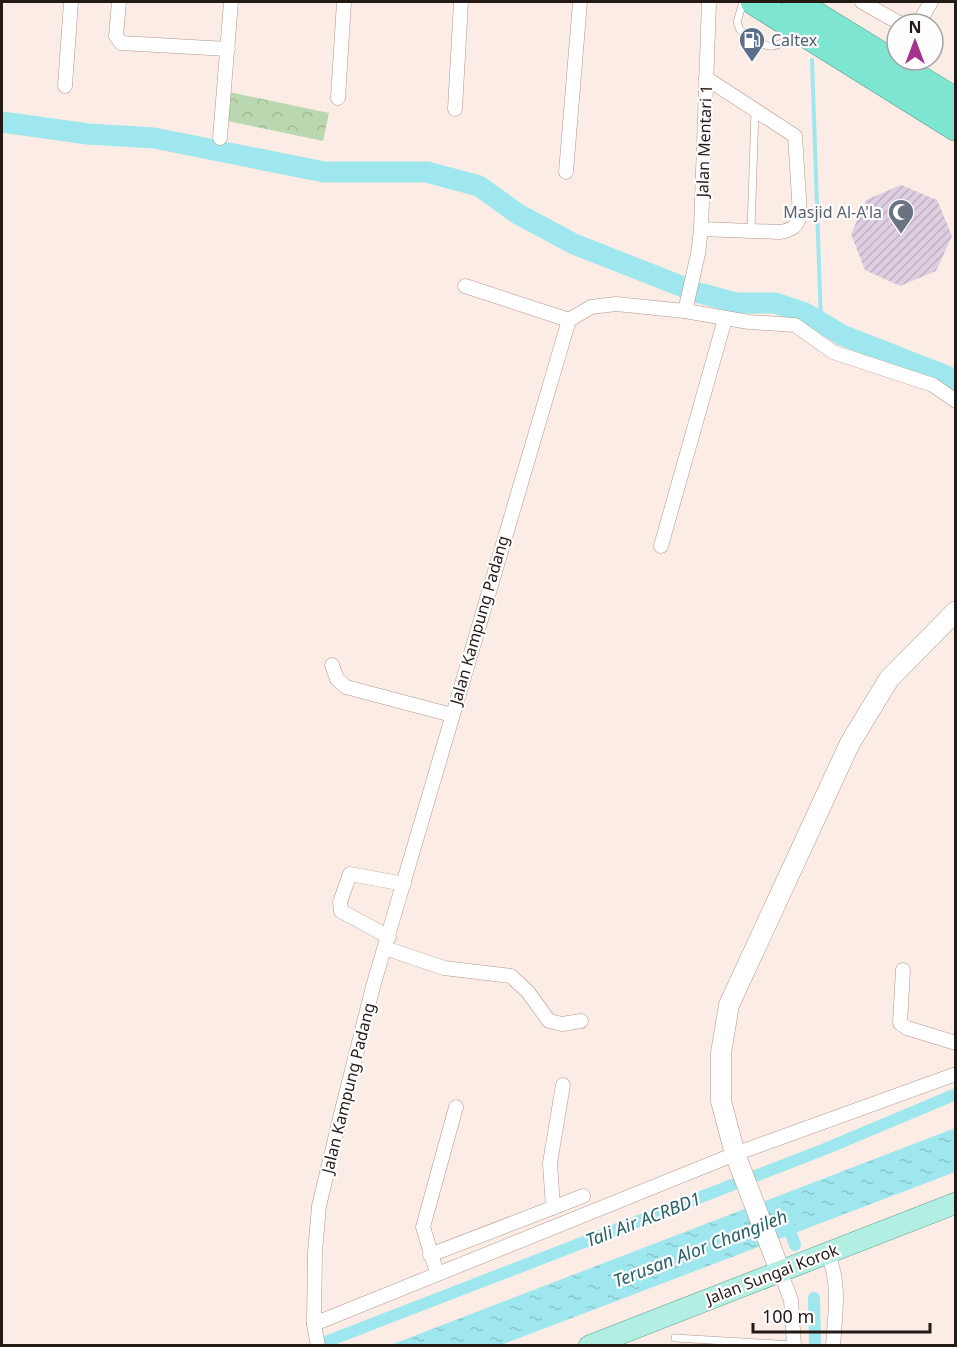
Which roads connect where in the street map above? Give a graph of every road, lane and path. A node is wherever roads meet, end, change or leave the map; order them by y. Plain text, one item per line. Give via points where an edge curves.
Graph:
1 (71, 2) edge
2 (119, 2) edge
3 (231, 2) edge
4 (344, 2) edge
5 (461, 2) edge
6 (580, 2) edge
7 (709, 2) edge
8 (743, 2) edge
9 (754, 2) edge
10 (795, 2) edge
11 (862, 2) edge
12 (885, 15) edge
13 (800, 30) junction
14 (228, 49) junction
15 (885, 62) edge
16 (866, 63) junction
17 (912, 72) edge
18 (706, 78) junction
19 (65, 86) dead end
20 (338, 98) dead end
21 (956, 101) edge
22 (455, 109) dead end
23 (755, 109) junction
24 (956, 128) edge
25 (220, 138) dead end
26 (566, 172) dead end
27 (701, 229) junction
28 (751, 230) junction
29 (465, 286) dead end
30 (686, 307) junction
31 (725, 319) junction
32 (569, 320) junction
33 (956, 401) edge
34 (661, 546) dead end
35 (956, 611) edge
36 (332, 665) dead end
37 (452, 715) junction
38 (404, 884) junction
39 (387, 943) junction
40 (903, 970) dead end
41 (581, 1022) dead end
42 (956, 1043) edge
43 (956, 1074) edge
44 (562, 1085) dead end
45 (456, 1107) dead end
46 (737, 1160) junction
47 (583, 1196) dead end
48 (956, 1203) edge
49 (553, 1208) junction
50 (827, 1253) junction
51 (430, 1255) junction
52 (778, 1265) junction
53 (437, 1273) junction
54 (314, 1324) junction
55 (675, 1338) dead end
56 (794, 1345) edge
57 (318, 1346) edge
58 (589, 1346) edge
59 (833, 1346) edge

1 - 19 street
2 - 14 street via 117,40 127,44
3 - 14 street
4 - 20 street
5 - 22 street
6 - 26 street
7 - 18 street, Jalan Mentari 1
8 - 13 lane via 737,22 740,30 765,46 780,46
9 - 13 highway
10 - 16 highway
11 - 12 street
13 - 16 highway
14 - 25 street
15 - 16 highway
16 - 24 highway
17 - 21 highway
18 - 23 street
18 - 27 street, Jalan Mentari 1
23 - 28 lane
23 - 28 street via 796,138 800,214 796,225 788,230
27 - 28 street
27 - 30 street, Jalan Mentari 1
29 - 32 street
30 - 31 street
30 - 32 street via 616,304 591,307
31 - 33 street via 795,325 833,352 924,381
31 - 34 street
32 - 37 street, Jalan Kampung Padang
35 - 46 street via 890,679 850,743 729,1005 720,1082 726,1126
36 - 37 street via 337,679 346,687
37 - 38 street, Jalan Kampung Padang
38 - 39 street, Jalan Kampung Padang
38 - 39 street via 350,874 340,902 341,911
39 - 41 street via 444,968 511,976 549,1022
39 - 54 street, Jalan Kampung Padang via 319,1206
40 - 42 street via 899,1020 902,1026
43 - 46 street
44 - 49 street via 550,1163
45 - 51 street via 423,1227
46 - 52 street
46 - 53 street
47 - 49 street
48 - 50 main road, Jalan Sungai Korok
49 - 51 street
50 - 52 main road, Jalan Sungai Korok
50 - 59 street via 835,1268 836,1282
51 - 53 street
52 - 56 street via 791,1300
52 - 58 main road, Jalan Sungai Korok
53 - 54 street
54 - 57 street, Jalan Kampung Padang
55 - 56 lane

